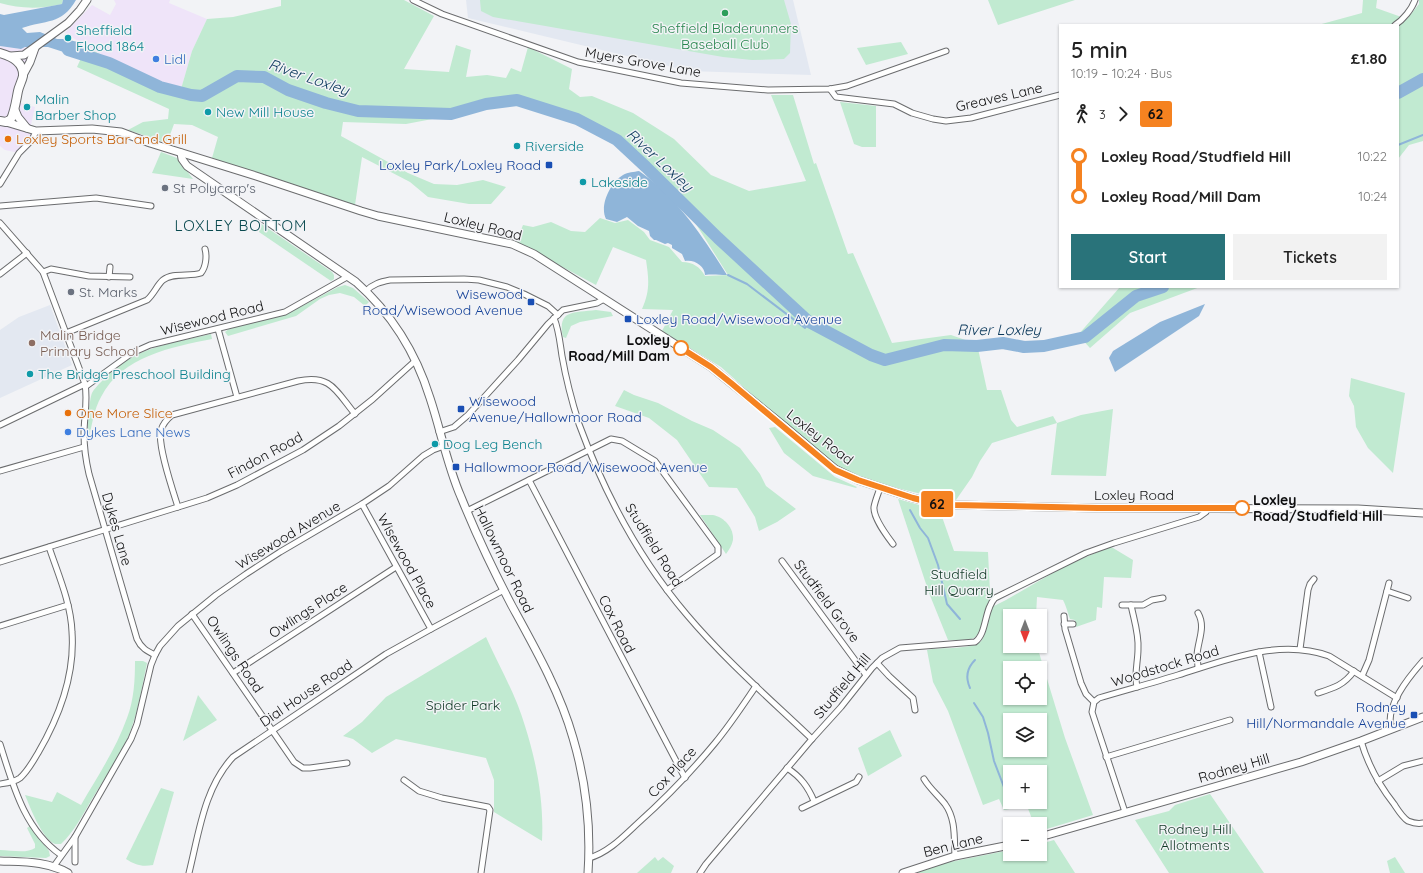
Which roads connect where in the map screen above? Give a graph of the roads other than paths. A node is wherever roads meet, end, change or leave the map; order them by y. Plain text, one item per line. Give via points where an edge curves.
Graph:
1 (87, 0) edge
2 (413, 0) edge
3 (1415, 0) edge
4 (1397, 24) edge
5 (35, 48) junction
6 (946, 51) dead end
7 (0, 53) edge
8 (11, 56) junction
9 (23, 75) junction
10 (830, 89) junction
11 (1059, 95) edge
12 (15, 110) junction
13 (3, 121) edge
14 (27, 128) junction
15 (36, 131) junction
16 (181, 153) junction
17 (3, 175) edge
18 (0, 184) edge
19 (0, 206) edge
20 (151, 206) dead end
21 (0, 223) edge
22 (205, 249) dead end
23 (27, 253) junction
24 (110, 267) dead end
25 (43, 272) junction
26 (0, 274) edge
27 (109, 277) junction
28 (130, 277) dead end
29 (347, 277) junction
30 (366, 291) junction
31 (604, 299) junction
32 (556, 316) junction
33 (218, 329) junction
34 (66, 333) junction
35 (415, 361) junction
36 (85, 385) junction
37 (237, 397) junction
38 (355, 414) junction
39 (0, 425) edge
40 (439, 432) junction
41 (444, 446) junction
42 (84, 447) junction
43 (589, 450) junction
44 (0, 471) edge
45 (529, 480) junction
46 (880, 488) junction
47 (362, 504) junction
48 (178, 507) junction
49 (1208, 508) junction
50 (467, 511) junction
51 (1423, 513) edge
52 (105, 530) junction
53 (893, 544) dead end
54 (49, 547) junction
55 (782, 561) dead end
56 (0, 562) edge
57 (396, 567) junction
58 (1314, 579) dead end
59 (1389, 583) dead end
60 (504, 590) junction
61 (667, 590) junction
62 (1387, 592) junction
63 (1163, 598) dead end
64 (1408, 598) dead end
65 (68, 605) junction
66 (1122, 605) dead end
67 (1132, 606) junction
68 (1198, 613) dead end
69 (192, 614) junction
70 (1064, 616) dead end
71 (1064, 624) junction
72 (1073, 624) dead end
73 (0, 626) edge
74 (431, 629) junction
75 (1300, 649) junction
76 (1260, 652) junction
77 (155, 655) junction
78 (1423, 661) edge
79 (877, 662) junction
80 (1198, 668) junction
81 (1354, 671) junction
82 (233, 672) junction
83 (866, 675) junction
84 (1362, 676) junction
85 (756, 686) junction
86 (1137, 687) junction
87 (1318, 693) dead end
88 (1397, 698) junction
89 (1094, 702) junction
90 (1271, 707) dead end
91 (915, 710) dead end
92 (1423, 717) edge
93 (1230, 720) dead end
94 (1391, 729) junction
95 (272, 731) junction
96 (812, 739) junction
97 (1361, 741) junction
98 (0, 744) edge
99 (1106, 757) junction
100 (1423, 761) edge
101 (347, 763) dead end
102 (787, 768) junction
103 (859, 777) dead end
104 (685, 778) junction
105 (924, 779) dead end
106 (404, 780) dead end
107 (12, 781) junction
108 (1378, 781) junction
109 (0, 784) edge
110 (814, 801) junction
111 (802, 808) dead end
112 (1125, 812) junction
113 (1423, 823) edge
114 (1047, 835) edge
115 (75, 837) junction
116 (1003, 846) edge
117 (61, 855) junction
118 (955, 856) junction
119 (589, 858) junction
120 (0, 861) edge
121 (75, 862) dead end
122 (55, 869) edge
123 (68, 873) edge
124 (188, 873) edge
125 (481, 873) edge
126 (588, 873) edge
127 (700, 873) edge
128 (903, 873) edge

1 - 5 main road via 72,19
2 - 10 street, Myers Grove Lane via 442,14 578,62 681,83 768,90
3 - 4 street
5 - 8 main road via 24,55
5 - 9 main road
6 - 10 street, Myers Grove Lane via 847,86
7 - 8 main road
8 - 9 main road via 20,64
9 - 12 main road, Loxley Road
10 - 11 street, Greaves Lane via 836,97 894,104 912,113 946,121 971,118
12 - 13 main road, Loxley Road via 11,119
12 - 14 main road
13 - 14 main road, Loxley Road
14 - 15 main road, Loxley Road
15 - 16 main road, Loxley Road via 112,130
15 - 17 street via 32,140
16 - 29 main road, Hallowmoor Road via 187,166
16 - 31 main road, Loxley Road via 372,214 512,244 534,254
17 - 18 street
19 - 20 street via 96,198
21 - 23 street, Dykes Lane
22 - 34 street via 206,258 201,273 170,276 163,280 147,300
23 - 25 street, Dykes Lane
23 - 26 street
24 - 27 street
25 - 27 street via 52,270
25 - 34 street, Dykes Lane
27 - 28 street
29 - 30 main road, Hallowmoor Road
29 - 33 street, Wisewood Road via 285,312
30 - 32 street via 379,282 390,280 479,280 524,294 548,306
30 - 35 main road, Hallowmoor Road via 402,335
31 - 32 street via 563,310
31 - 46 main road, Loxley Road via 711,367 835,470
32 - 40 street via 468,415 454,427
32 - 43 street, Studfield Road via 572,401
33 - 36 street, Wisewood Road via 150,345 132,353
33 - 37 street
34 - 36 street, Dykes Lane
35 - 38 street, Findon Road
35 - 40 main road, Hallowmoor Road via 431,399
36 - 39 street, Wisewood Road
36 - 42 street, Dykes Lane via 87,401
37 - 38 street via 298,381 316,379 329,384
37 - 48 street via 178,412 163,424 160,445
38 - 48 street, Findon Road via 303,450 237,486
40 - 41 main road, Hallowmoor Road
41 - 47 street, Wisewood Avenue via 423,456 389,486
41 - 50 main road, Hallowmoor Road via 457,489
42 - 44 street
42 - 52 street, Dykes Lane
43 - 45 street
43 - 61 street, Studfield Road via 626,526
43 - 61 street via 616,439 651,458 717,544 718,554
45 - 50 street
45 - 104 street, Cox Road
46 - 49 main road, Loxley Road via 933,503 953,505
46 - 53 street via 874,507 875,513 886,536
47 - 57 street, Wisewood Place
47 - 69 street, Wisewood Avenue via 263,563
48 - 52 street, Findon Road
49 - 51 main road, Loxley Road via 1358,509
49 - 79 street, Studfield Hill via 1199,517 1086,553 995,598 990,605 982,632 975,642 900,648 886,654
50 - 60 main road, Hallowmoor Road
52 - 54 street, Findon Road
52 - 77 street, Dykes Lane via 139,644
54 - 56 street, Findon Road
54 - 65 street
55 - 83 street, Studfield Grove
57 - 74 street, Wisewood Place
57 - 82 street, Owlings Place
58 - 75 street via 1308,590
59 - 62 street
60 - 74 street, Dial House Road
60 - 119 main road, Hallowmoor Road via 541,660 573,737 588,813
61 - 85 street, Studfield Road via 704,635
62 - 64 street
62 - 84 street via 1369,660
63 - 67 street
65 - 73 street
65 - 107 street via 72,652 65,691 51,727 30,766 19,779
66 - 67 street
67 - 86 street via 1138,638 1135,676
68 - 80 street via 1202,629 1197,655
69 - 77 street, Wisewood Avenue via 168,637
69 - 82 street, Owlings Road
70 - 71 street
71 - 72 street
71 - 89 street via 1081,683 1086,694
74 - 95 street, Dial House Road via 386,654
75 - 76 street, Woodstock Road
75 - 81 street, Woodstock Road via 1320,652
76 - 80 street, Woodstock Road
76 - 90 street
77 - 115 street via 131,739
78 - 88 street
79 - 83 street, Studfield Hill
79 - 91 street via 913,698
80 - 86 street, Woodstock Road
81 - 84 street, Woodstock Road
81 - 87 street via 1338,686
82 - 95 street, Owlings Road
83 - 96 street, Studfield Hill
84 - 88 street, Woodstock Road
85 - 96 street, Studfield Road
85 - 104 street, Cox Place via 716,742
86 - 89 street, Woodstock Road
88 - 94 street via 1391,712
89 - 99 street via 1092,712
92 - 94 main road, Rodney Hill
93 - 99 street
94 - 97 main road, Rodney Hill
95 - 101 street, Owlings Road via 298,765 310,768
95 - 124 street, Dial House Road via 233,757 218,776 206,803
96 - 102 street, Studfield Hill
97 - 108 street
97 - 112 main road, Rodney Hill via 1301,762
98 - 107 street
99 - 112 street
100 - 108 street via 1403,766
102 - 110 street via 803,780
102 - 127 street, Studfield Hill
103 - 110 street via 856,782
104 - 119 street, Cox Place via 625,835 602,853
105 - 118 street via 944,802 952,818
106 - 125 street via 419,791 488,807 490,810
107 - 109 street
107 - 117 street via 30,822 45,841
108 - 113 street via 1404,818 1415,823
110 - 111 street
112 - 114 main road, Rodney Hill
115 - 117 street
115 - 121 street
116 - 118 main road, Ben Lane
117 - 122 street
118 - 128 main road, Ben Lane
119 - 126 main road, Hallowmoor Road
120 - 122 main road via 36,862
122 - 123 main road

